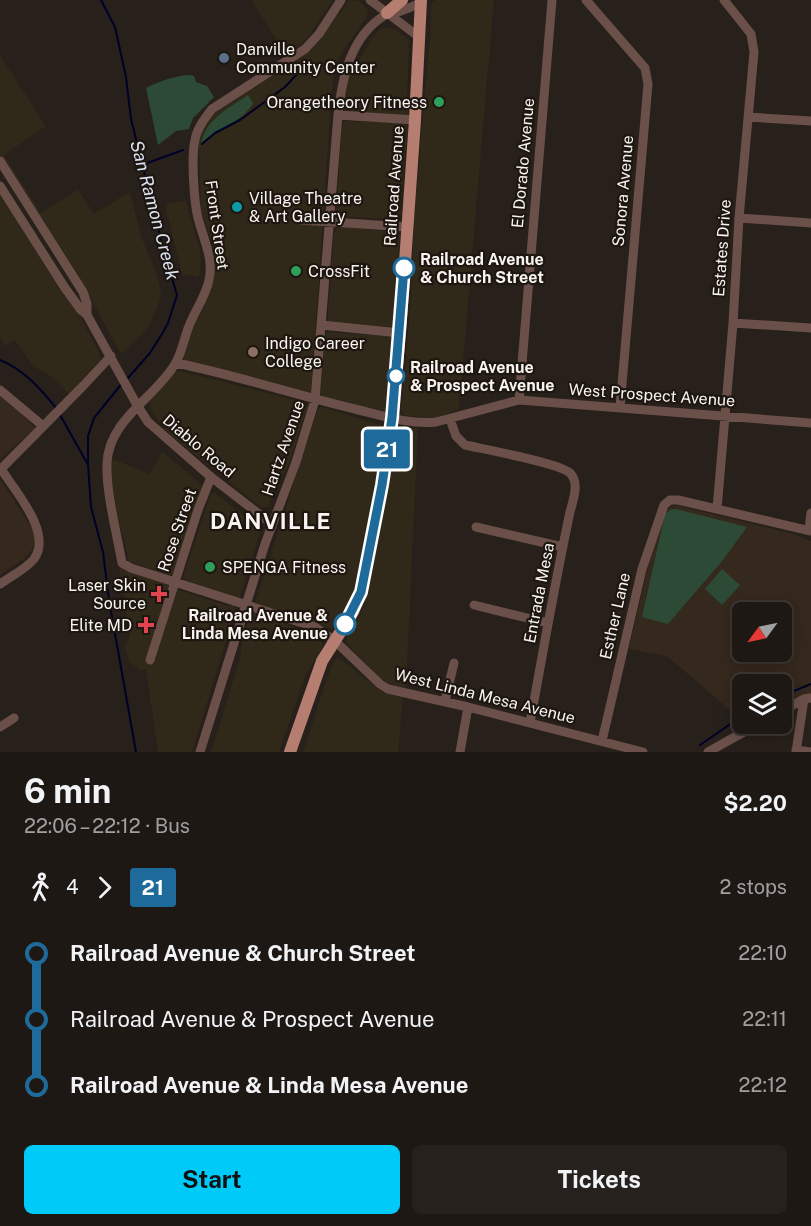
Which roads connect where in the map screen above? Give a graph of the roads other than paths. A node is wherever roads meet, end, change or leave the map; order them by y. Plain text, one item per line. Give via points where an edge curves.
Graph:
1 (341, 0) edge
2 (370, 0) edge
3 (402, 0) edge
4 (552, 0) edge
5 (586, 0) edge
6 (724, 0) edge
7 (422, 1) edge
8 (387, 13) junction
9 (419, 37) junction
10 (338, 115) junction
11 (748, 117) junction
12 (415, 120) junction
13 (811, 121) edge
14 (0, 161) edge
15 (0, 186) edge
16 (739, 218) junction
17 (301, 220) dead end
18 (329, 221) junction
19 (811, 223) edge
20 (407, 226) junction
21 (87, 315) junction
22 (733, 323) junction
23 (321, 325) junction
24 (811, 328) edge
25 (400, 333) junction
26 (111, 356) junction
27 (176, 363) junction
28 (0, 390) edge
29 (315, 400) junction
30 (519, 400) junction
31 (137, 405) junction
32 (620, 407) junction
33 (725, 416) junction
34 (392, 418) junction
35 (450, 419) junction
36 (811, 423) edge
37 (45, 424) junction
38 (211, 477) junction
39 (717, 509) junction
40 (811, 513) edge
41 (272, 525) junction
42 (476, 527) dead end
43 (810, 531) edge
44 (563, 547) junction
45 (122, 563) joint
46 (175, 581) junction
47 (0, 584) edge
48 (246, 604) junction
49 (474, 605) dead end
50 (548, 623) junction
51 (335, 641) junction
52 (150, 660) dead end
53 (454, 663) dead end
54 (808, 699) edge
55 (445, 701) junction
56 (792, 706) edge
57 (468, 707) junction
58 (14, 718) dead end
59 (530, 723) junction
60 (1, 724) edge
61 (740, 734) edge
62 (607, 745) edge
63 (796, 751) edge
64 (200, 752) edge
65 (291, 752) edge
66 (460, 752) edge
67 (643, 752) edge
68 (708, 752) edge
69 (811, 752) edge

1 - 27 street, Front Street via 305,49 212,109 199,128 194,177 197,215 209,253 209,280
2 - 8 street
3 - 8 main road
4 - 30 street, El Dorado Avenue
5 - 32 street, Sonora Avenue via 647,74
6 - 11 street, Estates Drive via 753,40
7 - 8 street
7 - 9 main road, Railroad Avenue
8 - 9 street
8 - 10 street, Hartz Avenue via 366,32 347,64
9 - 12 main road, Railroad Avenue
10 - 12 street
10 - 18 street, Hartz Avenue
11 - 13 street
11 - 16 street, Estates Drive
12 - 20 main road, Railroad Avenue
14 - 21 street, Diablo Road via 82,292
15 - 21 street, Diablo Road via 65,288
16 - 19 street
16 - 22 street, Estates Drive
17 - 18 street
18 - 20 street
18 - 23 street, Hartz Avenue
20 - 25 main road, Railroad Avenue
21 - 26 street, Diablo Road
22 - 24 street
22 - 33 street, Estates Drive
23 - 25 street
23 - 29 street, Hartz Avenue
25 - 34 main road, Railroad Avenue
26 - 31 street, Diablo Road
26 - 37 street
27 - 29 street, West Prospect Avenue
27 - 31 street, Front Street
28 - 37 street
29 - 34 street, West Prospect Avenue
29 - 41 street, Hartz Avenue
30 - 32 street, West Prospect Avenue
30 - 35 street, West Prospect Avenue
31 - 38 street, Diablo Road via 156,431
31 - 45 street, Front Street via 114,438 106,463
32 - 33 street, West Prospect Avenue
33 - 36 street, West Prospect Avenue
33 - 39 street, Estates Drive
34 - 35 street, West Prospect Avenue via 430,423
34 - 51 main road, Railroad Avenue via 361,592
35 - 44 street, Entrada Mesa via 456,436 465,445 569,471 575,490
37 - 47 street via 1,469 34,520 40,541 39,550 27,566
38 - 41 street, Diablo Road
38 - 46 street, Rose Street
39 - 43 street
39 - 62 street, Esther Lane via 678,500 668,502 659,514 642,569
40 - 43 street
41 - 48 street, Hartz Avenue
42 - 44 street
44 - 50 street, Entrada Mesa
45 - 46 street, West Linda Mesa Avenue
46 - 48 street, West Linda Mesa Avenue
46 - 52 street, Rose Street
48 - 51 street, West Linda Mesa Avenue via 315,627
48 - 64 street, Hartz Avenue
49 - 50 street
50 - 59 street, Entrada Mesa
51 - 55 street, West Linda Mesa Avenue via 388,689
51 - 65 main road, Railroad Avenue via 317,674
53 - 55 street
54 - 56 street
54 - 63 street
55 - 57 street, West Linda Mesa Avenue
57 - 59 street, West Linda Mesa Avenue
57 - 66 street
58 - 60 street
59 - 62 street, West Linda Mesa Avenue
61 - 68 street
62 - 67 street, West Linda Mesa Avenue
63 - 69 street

